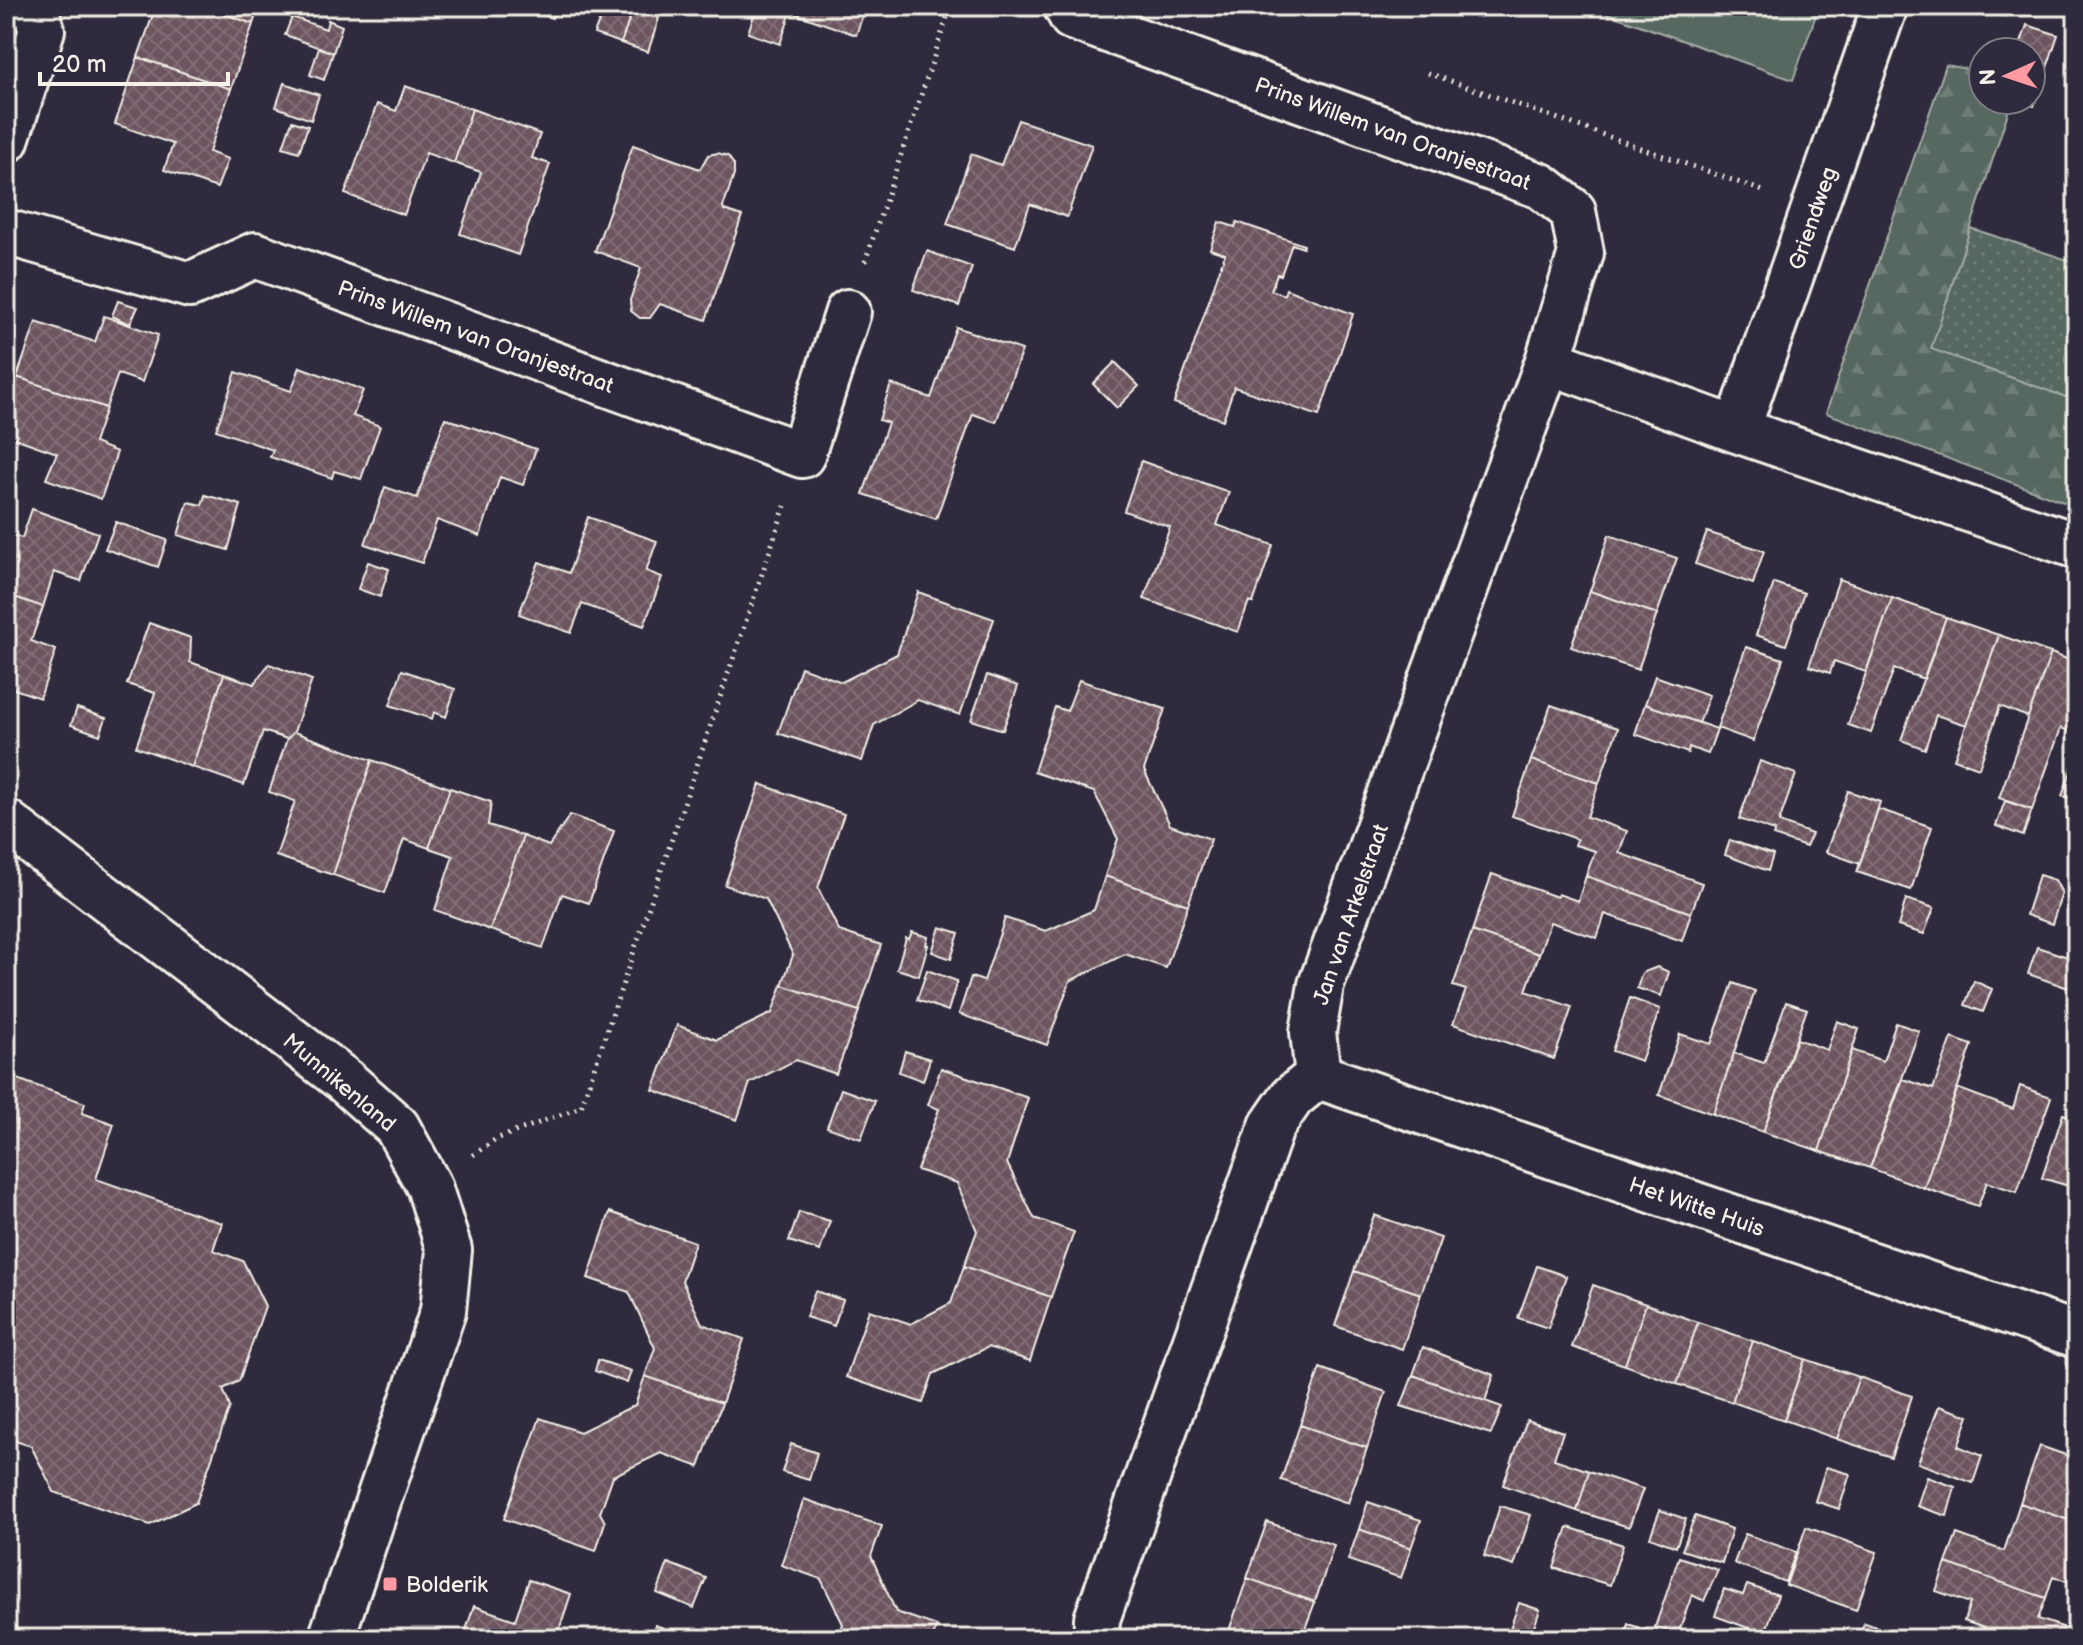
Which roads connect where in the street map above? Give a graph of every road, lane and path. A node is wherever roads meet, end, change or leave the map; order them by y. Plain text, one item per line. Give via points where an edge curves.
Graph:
1 (34, 6) edge
2 (951, 6) edge
3 (1066, 6) edge
4 (1885, 6) edge
5 (1428, 73) dead end
6 (6, 140) edge
7 (1815, 210) junction
8 (6, 232) edge
9 (848, 312) joint
10 (1548, 361) junction
11 (1737, 430) junction
12 (802, 455) junction
13 (2077, 546) edge
14 (6, 822) edge
15 (1318, 1076) junction
16 (429, 1186) junction
17 (2077, 1335) edge
18 (331, 1639) edge
19 (1096, 1639) edge

1 - 6 street via 42,30
2 - 9 path
3 - 10 street, Prins Willem van Oranjestraat via 1072,17 1541,186 1573,211 1581,253
4 - 7 street, Griendweg
5 - 7 path
7 - 11 street, Griendweg
8 - 12 street, Prins Willem van Oranjestraat via 190,285 255,255
9 - 12 street
10 - 11 street
10 - 15 street, Jan van Arkelstraat via 1321,985 1313,1032
11 - 13 street
12 - 16 path via 581,1107 496,1139
14 - 16 street, Munnikenland via 344,1080 397,1127
15 - 17 street, Het Witte Huis
15 - 19 street via 1292,1097 1272,1126 1097,1619
16 - 18 street, Munnikenland via 449,1250 443,1311

